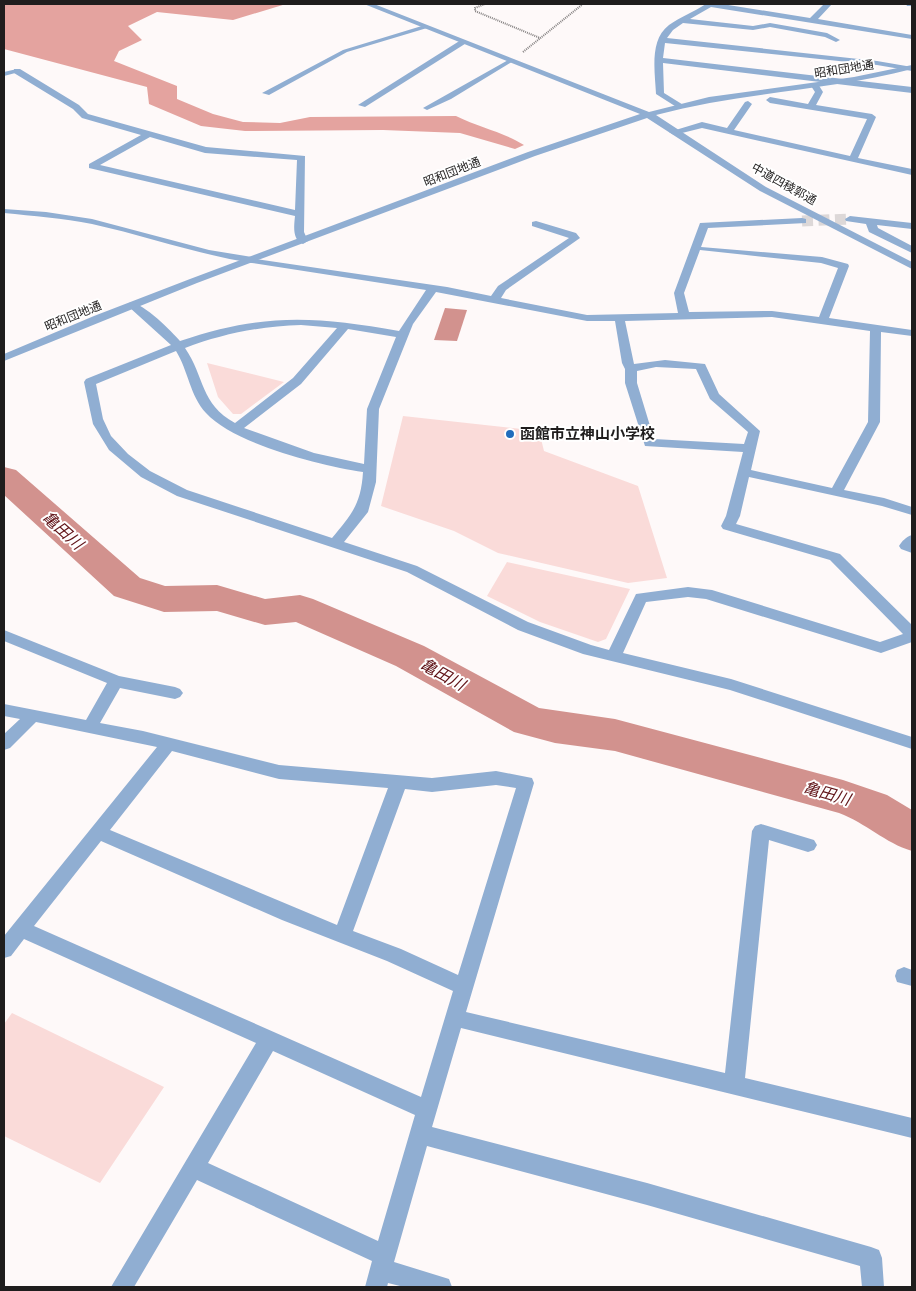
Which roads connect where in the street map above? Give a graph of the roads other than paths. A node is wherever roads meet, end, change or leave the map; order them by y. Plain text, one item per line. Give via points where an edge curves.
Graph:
1 (368, 4) edge
2 (710, 4) edge
3 (828, 4) edge
4 (683, 21) junction
5 (812, 21) junction
6 (425, 27) junction
7 (912, 37) edge
8 (661, 40) junction
9 (836, 40) dead end
10 (464, 42) junction
11 (512, 60) junction
12 (660, 60) junction
13 (911, 68) edge
14 (17, 71) joint
15 (4, 74) edge
16 (852, 82) junction
17 (815, 86) junction
18 (912, 90) edge
19 (266, 93) dead end
20 (770, 100) dead end
21 (748, 104) dead end
22 (362, 105) dead end
23 (681, 106) junction
24 (811, 107) junction
25 (427, 108) dead end
26 (649, 115) junction
27 (728, 131) junction
28 (674, 132) junction
29 (149, 134) junction
30 (853, 159) junction
31 (912, 172) edge
32 (4, 211) edge
33 (300, 214) junction
34 (850, 220) tunnel mouth
35 (802, 221) tunnel mouth
36 (871, 222) junction
37 (536, 224) dead end
38 (912, 226) edge
39 (304, 241) junction
40 (704, 249) dead end
41 (912, 250) edge
42 (252, 260) junction
43 (912, 266) edge
44 (432, 289) junction
45 (494, 300) junction
46 (134, 305) junction
47 (684, 314) junction
48 (823, 320) junction
49 (620, 322) dead end
50 (345, 325) junction
51 (875, 332) dead end
52 (912, 333) edge
53 (403, 335) junction
54 (178, 346) junction
55 (9, 356) edge
56 (631, 369) junction
57 (234, 429) junction
58 (749, 448) junction
59 (369, 469) junction
60 (743, 472) junction
61 (836, 493) junction
62 (912, 510) edge
63 (912, 540) edge
64 (336, 543) junction
65 (912, 548) edge
66 (4, 635) edge
67 (912, 635) edge
68 (614, 656) junction
69 (116, 681) junction
70 (175, 693) dead end
71 (4, 710) edge
72 (33, 716) junction
73 (90, 727) junction
74 (912, 743) edge
75 (4, 744) edge
76 (168, 744) junction
77 (399, 782) junction
78 (98, 832) junction
79 (808, 845) dead end
80 (21, 929) junction
81 (342, 935) junction
82 (4, 950) edge
83 (464, 987) junction
84 (456, 1018) junction
85 (269, 1040) junction
86 (734, 1084) junction
87 (427, 1110) junction
88 (912, 1128) edge
89 (420, 1134) junction
90 (193, 1167) junction
91 (381, 1271) edge
92 (122, 1287) edge
93 (441, 1287) edge
94 (873, 1287) edge

1 - 6 street, 中道四稜郭通
2 - 4 street
2 - 5 street
3 - 5 street
4 - 8 street via 670,28
4 - 9 street via 753,28 770,25 827,35
5 - 7 street
6 - 10 street, 中道四稜郭通
6 - 19 lane via 345,51
8 - 12 street
8 - 13 street
10 - 11 street, 中道四稜郭通
10 - 22 street
11 - 25 lane
11 - 26 street, 中道四稜郭通
12 - 16 street
12 - 23 street via 660,94
13 - 16 street, 昭和団地通
14 - 15 lane
14 - 29 street via 76,107 85,116
16 - 17 street, 昭和団地通
16 - 18 street
17 - 23 street, 昭和団地通
17 - 24 street via 819,92
20 - 24 street
21 - 27 street
23 - 26 street, 昭和団地通
24 - 30 street via 872,116
26 - 28 street, 中道四稜郭通
26 - 39 street, 昭和団地通 via 595,131
27 - 28 street via 702,125
27 - 30 street
28 - 43 street, 中道四稜郭通 via 763,189
29 - 33 street via 205,150 302,158
29 - 33 street via 92,166
30 - 31 street
32 - 42 lane via 92,222 209,253
33 - 39 street via 299,232
34 - 36 street
35 - 47 street via 704,225 679,293
36 - 38 street
36 - 41 street via 873,230
37 - 45 street via 575,238 502,288
39 - 42 street, 昭和団地通
40 - 48 street via 822,260 844,266
42 - 44 street
42 - 46 street, 昭和団地通
44 - 45 street
44 - 53 street
45 - 47 street via 587,318
46 - 54 street
46 - 55 street, 昭和団地通
47 - 48 street via 772,314
48 - 52 street
49 - 56 street
50 - 53 street
50 - 54 street via 294,322 257,325
50 - 57 street via 297,381
51 - 61 street via 874,422
53 - 59 street via 373,409
54 - 57 street via 202,400 221,421
54 - 64 street via 90,382 99,424 112,445 144,474 182,493
56 - 58 street via 639,365 701,366 714,396 754,431
56 - 58 street via 631,383 649,443
57 - 59 street via 341,465
58 - 60 street
59 - 64 street via 361,512
60 - 61 street
60 - 67 street via 728,526 835,557
61 - 62 street
63 - 65 street via 906,546
64 - 68 street via 412,569 544,635
66 - 69 street
67 - 68 street via 881,648 707,594 688,592 641,598
68 - 74 street via 731,685
69 - 70 street
69 - 73 street
71 - 72 street
72 - 73 street
72 - 75 street
73 - 76 street
76 - 77 street via 279,772
76 - 78 street
77 - 81 street
77 - 83 street via 432,785 496,778 526,782
78 - 80 street
78 - 81 street
79 - 86 street via 762,831
80 - 82 street
80 - 85 street
81 - 83 street
83 - 84 street
84 - 86 street
84 - 87 street
85 - 87 street
85 - 90 street
86 - 88 street
87 - 89 street
89 - 91 street
89 - 94 street via 872,1258
90 - 91 street
90 - 92 street
91 - 93 street

